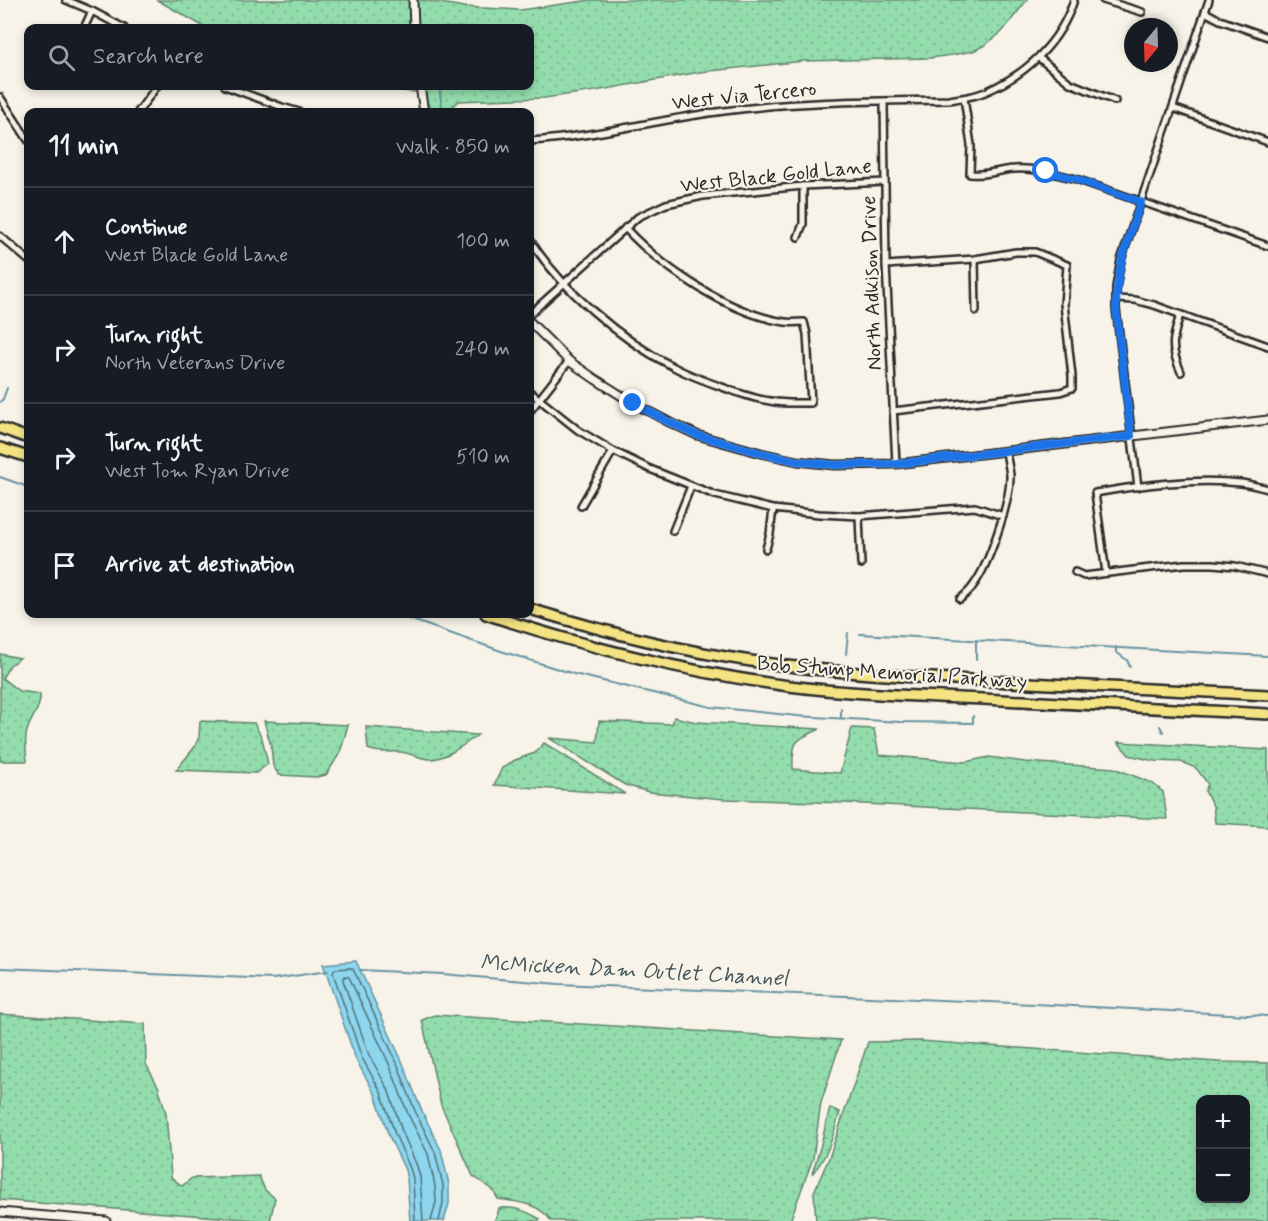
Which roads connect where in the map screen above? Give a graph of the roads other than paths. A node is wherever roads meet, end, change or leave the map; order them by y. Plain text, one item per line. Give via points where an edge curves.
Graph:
1 (66, 0) edge
2 (412, 0) edge
3 (1074, 0) edge
4 (1103, 0) edge
5 (1209, 0) edge
6 (92, 11) junction
7 (1142, 12) dead end
8 (1205, 12) junction
9 (86, 24) edge
10 (116, 24) edge
11 (414, 24) edge
12 (1268, 37) edge
13 (1040, 57) junction
14 (154, 90) edge
15 (236, 90) edge
16 (420, 90) edge
17 (0, 97) edge
18 (964, 98) junction
19 (884, 101) junction
20 (1115, 101) dead end
21 (141, 108) edge
22 (285, 108) edge
23 (423, 108) edge
24 (1173, 108) junction
25 (24, 134) edge
26 (534, 141) edge
27 (1268, 142) edge
28 (885, 182) junction
29 (803, 186) junction
30 (1141, 202) junction
31 (625, 228) junction
32 (0, 236) edge
33 (798, 237) dead end
34 (534, 246) edge
35 (1268, 246) edge
36 (24, 257) edge
37 (975, 259) junction
38 (886, 265) junction
39 (564, 283) junction
40 (1116, 299) junction
41 (534, 310) edge
42 (976, 312) dead end
43 (1180, 315) junction
44 (534, 326) edge
45 (1268, 346) edge
46 (569, 360) junction
47 (1181, 372) dead end
48 (534, 396) edge
49 (539, 400) junction
50 (534, 406) edge
51 (893, 411) junction
52 (1268, 420) edge
53 (0, 428) edge
54 (1131, 436) junction
55 (24, 437) edge
56 (0, 448) edge
57 (613, 451) junction
58 (1006, 451) junction
59 (24, 457) edge
60 (896, 464) junction
61 (691, 486) junction
62 (1138, 487) junction
63 (1268, 489) edge
64 (581, 506) dead end
65 (773, 509) junction
66 (859, 516) junction
67 (1003, 516) junction
68 (673, 531) dead end
69 (766, 549) dead end
70 (861, 564) dead end
71 (1075, 572) dead end
72 (1106, 573) junction
73 (1268, 574) edge
74 (960, 600) dead end
75 (534, 610) edge
76 (498, 618) edge
77 (1268, 695) edge
78 (1268, 714) edge
79 (0, 1212) edge
80 (50, 1219) edge
81 (106, 1221) edge

1 - 6 street
2 - 11 street
3 - 13 street, West Via Tercero via 1064,23
4 - 7 street
5 - 8 street
6 - 9 street
6 - 10 street
8 - 12 street
8 - 24 street
13 - 18 street, West Via Tercero via 985,92
13 - 20 street via 1071,83
14 - 21 street
15 - 22 street
16 - 23 street
17 - 25 street
18 - 19 street, West Via Tercero
18 - 30 street via 971,145 970,174 981,176 1014,169 1046,171
19 - 26 street, West Via Tercero via 723,111
19 - 28 street, North Adkison Drive
24 - 27 street
24 - 30 street
28 - 29 street, West Black Gold Lane
28 - 38 street, North Adkison Drive
29 - 31 street, West Black Gold Lane via 703,196 666,204
29 - 33 street
30 - 35 street
30 - 40 street via 1121,260
31 - 39 street, West Black Gold Lane
31 - 39 street via 682,276 730,304 755,315 804,322 811,403 792,404 744,395 672,366 635,345
32 - 36 street
34 - 39 street
37 - 38 street
37 - 42 street
37 - 51 street via 1035,252 1067,265 1064,304 1072,388
38 - 51 street, North Adkison Drive
39 - 41 street, West Black Gold Lane
40 - 43 street via 1135,300
40 - 54 street
43 - 45 street
43 - 47 street via 1173,351
44 - 46 street
46 - 49 street
46 - 60 street via 633,403 697,435 797,461
48 - 49 street
49 - 50 street
49 - 57 street
51 - 60 street, North Adkison Drive
52 - 54 street
53 - 55 highway
54 - 58 street
54 - 62 street
56 - 59 highway
57 - 61 street
57 - 64 street
58 - 60 street
58 - 67 street via 1010,475
61 - 65 street
61 - 68 street
62 - 63 street via 1225,482
62 - 72 street via 1095,493
65 - 66 street
65 - 69 street
66 - 67 street via 975,507
66 - 70 street
67 - 74 street via 985,566
71 - 72 street via 1084,576
72 - 73 street via 1213,564
75 - 77 highway, Bob Stump Memorial Parkway via 665,645 798,668
76 - 78 highway, Bob Stump Memorial Parkway via 633,657 790,686
79 - 80 street
80 - 81 street

